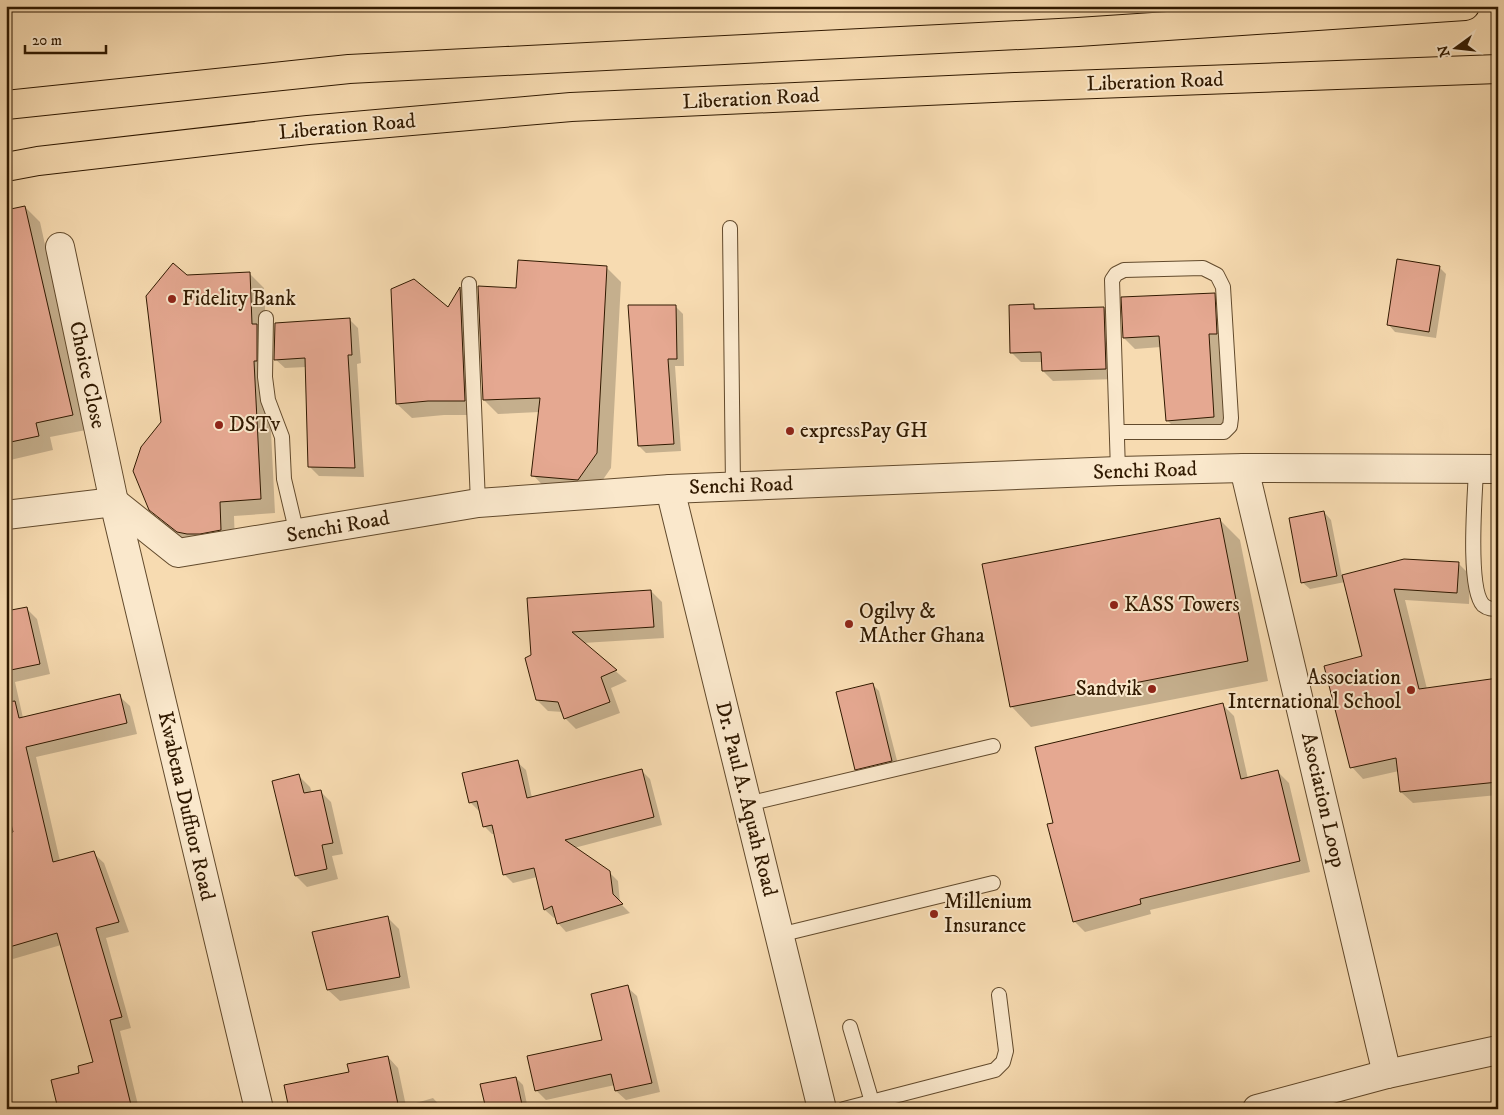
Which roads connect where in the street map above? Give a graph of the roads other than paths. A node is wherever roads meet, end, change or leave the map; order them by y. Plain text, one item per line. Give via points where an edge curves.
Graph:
1 (1465, 6) edge
2 (1498, 70) edge
3 (6, 105) edge
4 (6, 167) edge
5 (730, 228) dead end
6 (60, 247) dead end
7 (469, 284) dead end
8 (266, 318) dead end
9 (1117, 432) junction
10 (1244, 468) junction
11 (1487, 469) edge
12 (1118, 471) junction
13 (733, 486) junction
14 (670, 488) junction
15 (114, 502) junction
16 (478, 502) junction
17 (6, 515) edge
18 (297, 534) junction
19 (1498, 609) edge
20 (993, 746) dead end
21 (748, 804) junction
22 (993, 883) dead end
23 (779, 935) junction
24 (999, 995) dead end
25 (850, 1027) dead end
26 (1498, 1050) edge
27 (1388, 1074) junction
28 (872, 1102) junction
29 (259, 1109) edge
30 (822, 1109) edge
31 (844, 1109) edge
32 (1257, 1109) edge

1 - 3 highway via 1078,32 349,69
2 - 4 highway, Liberation Road via 571,107 308,130
5 - 13 lane
6 - 15 street, Choice Close
7 - 16 lane
8 - 18 lane via 264,378 268,400 282,437 284,479
9 - 9 lane via 1112,280 1124,270 1203,268 1216,275 1223,288 1230,426 1224,432
9 - 12 lane
10 - 11 street, Senchi Road
10 - 12 street, Senchi Road
10 - 27 street, Asociation Loop
11 - 19 lane via 1472,527 1476,584 1484,605
12 - 13 street, Senchi Road
13 - 14 street, Senchi Road
14 - 16 street, Senchi Road
14 - 21 street, Dr. Paul A. Aquah Road
15 - 17 street
15 - 18 street, Senchi Road via 178,553
15 - 29 street, Kwabena Duffuor Road
16 - 18 street, Senchi Road
20 - 21 lane
21 - 23 street, Dr. Paul A. Aquah Road
22 - 23 lane
23 - 30 street, Dr. Paul A. Aquah Road
24 - 28 lane via 1006,1051 996,1070
25 - 28 lane
26 - 27 street
27 - 32 street
28 - 31 lane

